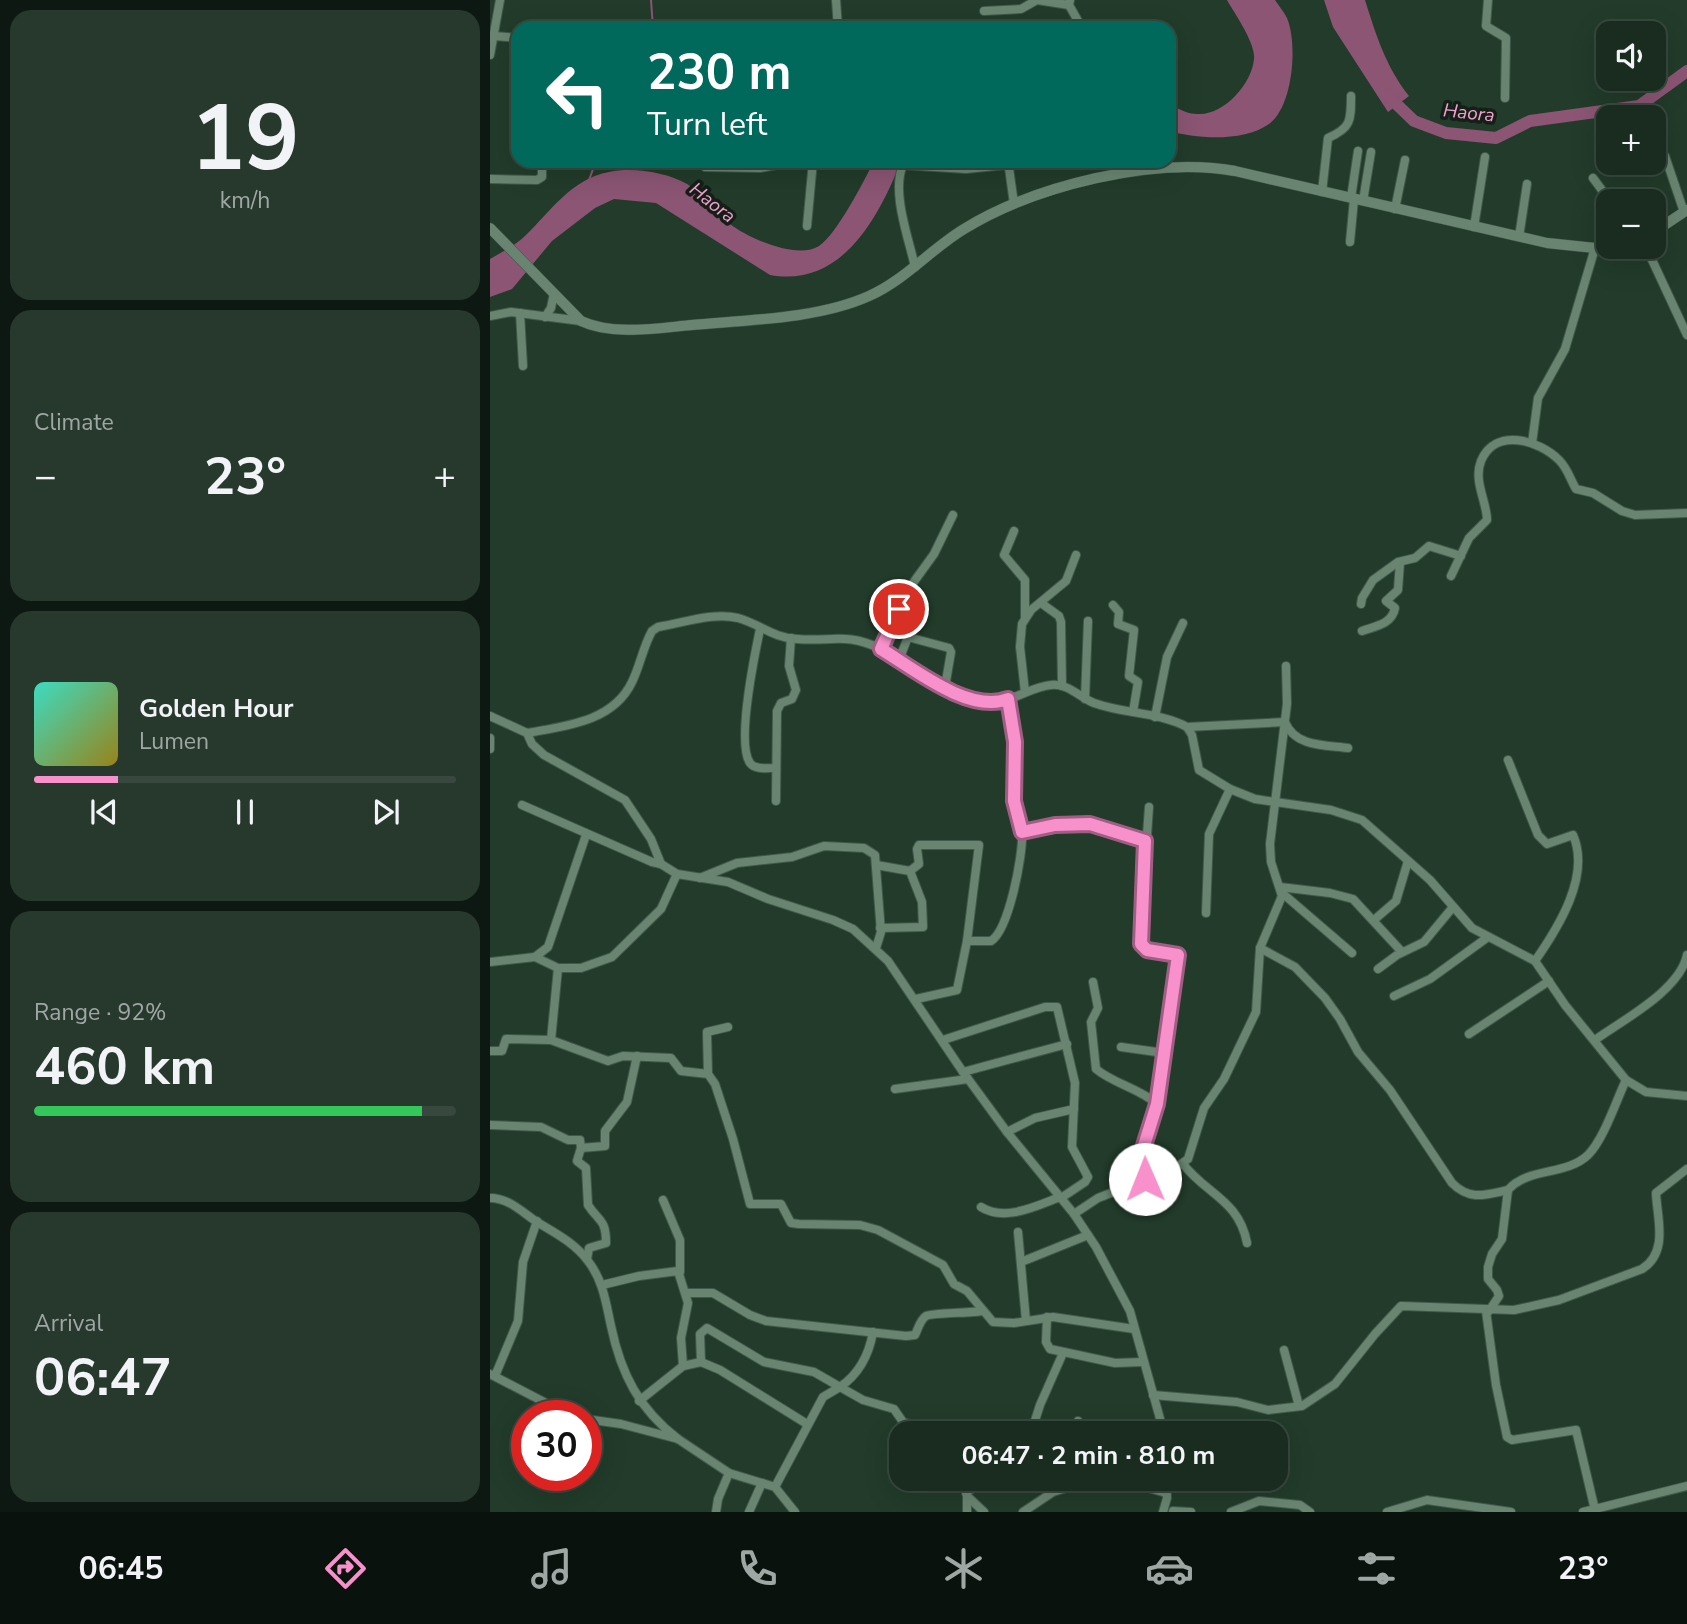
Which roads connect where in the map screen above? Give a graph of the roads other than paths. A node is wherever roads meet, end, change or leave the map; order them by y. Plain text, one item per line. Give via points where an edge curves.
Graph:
1 (500, 0) edge
2 (836, 0) edge
3 (1488, 0) edge
4 (1069, 2) edge
5 (984, 11) dead end
6 (838, 21) edge
7 (1078, 21) edge
8 (494, 36) junction
9 (511, 37) edge
10 (490, 55) edge
11 (1351, 96) dead end
12 (1505, 98) dead end
13 (1358, 151) dead end
14 (1371, 152) dead end
15 (1485, 157) dead end
16 (1666, 159) edge
17 (1405, 160) dead end
18 (1176, 166) edge
19 (542, 168) edge
20 (812, 168) edge
21 (902, 168) edge
22 (950, 168) edge
23 (976, 168) edge
24 (1009, 168) edge
25 (1166, 168) edge
26 (1593, 178) dead end
27 (490, 179) edge
28 (1527, 184) dead end
29 (1601, 189) edge
30 (1322, 191) junction
31 (1356, 200) junction
32 (1014, 204) junction
33 (1395, 209) junction
34 (1686, 211) edge
35 (1666, 224) edge
36 (807, 226) dead end
37 (1474, 227) junction
38 (494, 232) edge
39 (1519, 237) junction
40 (1350, 242) dead end
41 (1595, 248) joint
42 (1652, 259) edge
43 (915, 267) junction
44 (552, 291) junction
45 (520, 313) junction
46 (490, 316) edge
47 (545, 317) junction
48 (582, 321) junction
49 (1687, 335) edge
50 (523, 366) dead end
51 (1532, 443) junction
52 (1687, 513) edge
53 (953, 515) dead end
54 (1014, 531) dead end
55 (1076, 555) dead end
56 (1461, 556) junction
57 (1400, 562) junction
58 (1451, 576) dead end
59 (1041, 603) junction
60 (1361, 604) dead end
61 (1113, 605) dead end
62 (1025, 618) junction
63 (1088, 621) dead end
64 (1183, 623) dead end
65 (760, 628) junction
66 (1362, 631) dead end
67 (791, 639) junction
68 (881, 649) junction
69 (899, 660) junction
70 (1286, 666) dead end
71 (1062, 686) junction
72 (945, 687) junction
73 (1025, 692) junction
74 (1008, 699) junction
75 (1085, 699) junction
76 (1133, 712) junction
77 (490, 716) edge
78 (1154, 717) junction
79 (1285, 722) junction
80 (1187, 727) junction
81 (527, 733) junction
82 (490, 738) edge
83 (1348, 748) dead end
84 (490, 749) edge
85 (1508, 760) dead end
86 (775, 768) junction
87 (1230, 789) junction
88 (776, 801) dead end
89 (1274, 803) junction
90 (522, 805) dead end
91 (1149, 807) dead end
92 (1022, 832) junction
93 (586, 835) junction
94 (1144, 841) junction
95 (1408, 861) junction
96 (661, 864) junction
97 (876, 865) junction
98 (910, 871) junction
99 (677, 874) junction
100 (700, 878) junction
101 (1281, 890) junction
102 (1453, 907) junction
103 (1206, 913) dead end
104 (1374, 920) junction
105 (880, 928) junction
106 (1488, 937) junction
107 (967, 941) junction
108 (876, 948) junction
109 (1260, 948) junction
110 (1352, 953) dead end
111 (1402, 953) junction
112 (1687, 956) edge
113 (535, 957) junction
114 (1535, 961) junction
115 (490, 962) edge
116 (558, 968) junction
117 (1378, 969) dead end
118 (1549, 981) junction
119 (1093, 982) dead end
120 (1394, 996) dead end
121 (916, 999) junction
122 (728, 1027) dead end
123 (1469, 1034) dead end
124 (551, 1040) junction
125 (943, 1040) junction
126 (1595, 1040) junction
127 (1067, 1044) junction
128 (1121, 1047) dead end
129 (490, 1051) edge
130 (1164, 1053) junction
131 (637, 1056) junction
132 (708, 1074) junction
133 (966, 1076) junction
134 (1626, 1080) junction
135 (895, 1089) dead end
136 (1686, 1096) edge
137 (1157, 1104) junction
138 (1687, 1106) edge
139 (1074, 1109) junction
140 (490, 1125) edge
141 (1007, 1132) junction
142 (581, 1148) junction
143 (1183, 1164) junction
144 (1687, 1169) edge
145 (1145, 1179) junction
146 (1508, 1190) junction
147 (1060, 1197) junction
148 (490, 1198) edge
149 (663, 1200) dead end
150 (981, 1206) dead end
151 (1074, 1214) junction
152 (537, 1222) junction
153 (1018, 1232) dead end
154 (1088, 1235) junction
155 (1247, 1243) dead end
156 (587, 1259) junction
157 (1021, 1262) junction
158 (680, 1272) junction
159 (602, 1285) junction
160 (686, 1293) junction
161 (982, 1311) junction
162 (1488, 1311) junction
163 (1047, 1317) junction
164 (1026, 1321) junction
165 (1134, 1329) junction
166 (873, 1332) junction
167 (1284, 1350) dead end
168 (1063, 1353) junction
169 (701, 1362) junction
170 (1143, 1362) junction
171 (683, 1366) junction
172 (492, 1375) edge
173 (840, 1387) junction
174 (1153, 1395) junction
175 (538, 1400) edge
176 (639, 1401) junction
177 (1299, 1406) junction
178 (602, 1421) edge
179 (902, 1421) edge
180 (1035, 1421) edge
181 (1161, 1421) edge
182 (807, 1424) junction
183 (678, 1439) junction
184 (729, 1473) junction
185 (762, 1483) junction
186 (1687, 1486) edge
187 (775, 1487) junction
188 (965, 1491) edge
189 (971, 1491) edge
190 (1055, 1491) edge
191 (1160, 1491) edge
192 (1167, 1493) joint
193 (966, 1494) junction
194 (1595, 1510) junction
195 (1169, 1511) edge
196 (716, 1512) edge
197 (749, 1512) edge
198 (795, 1512) edge
199 (967, 1512) edge
200 (984, 1512) edge
201 (1023, 1512) edge
202 (1191, 1512) edge
203 (1231, 1512) edge
204 (1310, 1512) edge
205 (1387, 1512) edge
206 (1511, 1512) edge
207 (1583, 1512) edge

1 - 8 street
2 - 6 street
3 - 12 street via 1486,26 1507,38
4 - 5 street via 1037,0 1021,9
4 - 7 street
8 - 9 street
8 - 10 street
11 - 30 street via 1345,129 1328,138
13 - 31 street
14 - 31 street
15 - 37 street
16 - 34 street
17 - 33 street
18 - 30 street via 1223,169
19 - 27 street via 537,180
20 - 36 street
21 - 43 street via 900,200
22 - 23 street
24 - 32 street
25 - 32 street via 1084,182
26 - 29 street
28 - 39 street
30 - 31 street
31 - 33 street
31 - 40 street
32 - 43 street via 963,229
33 - 37 street
34 - 35 street
37 - 39 street
38 - 44 street
39 - 41 street
41 - 51 street via 1565,349 1538,398
42 - 49 street
43 - 48 street via 869,296 826,309 647,328 598,327
44 - 47 street
44 - 48 street
45 - 46 street
45 - 47 street
45 - 50 street
47 - 48 street
51 - 52 street via 1561,462 1576,489 1628,513
51 - 56 street via 1507,440 1489,449 1481,461 1479,476 1487,520 1469,538
53 - 68 street via 934,554 908,590
54 - 62 street via 1004,555 1025,580
55 - 59 street via 1068,577
56 - 57 street via 1429,545 1415,558
56 - 58 street
57 - 60 street via 1373,580
57 - 66 street via 1398,590 1386,601 1395,608 1393,615
59 - 62 street
59 - 71 street via 1062,622
61 - 76 street via 1119,611 1118,624 1134,629 1129,676 1138,682
62 - 73 street via 1020,641
63 - 75 street
64 - 78 street via 1167,657
65 - 67 street
65 - 81 street via 723,617 659,627 647,640 630,685 618,702 582,722
65 - 86 street via 750,681 747,752 755,768
67 - 68 street via 849,637
67 - 86 street via 789,666 796,690 778,712
68 - 69 street
69 - 72 street
69 - 72 street via 908,637 949,648
70 - 79 street
71 - 73 street
71 - 75 street
72 - 74 street via 988,703
73 - 74 street
74 - 92 street via 1015,742 1014,801
75 - 76 street
76 - 78 street
77 - 81 street
78 - 80 street
79 - 80 street
79 - 83 street via 1299,740
79 - 89 street
80 - 87 street via 1199,770
81 - 96 street via 544,755 625,800 651,839
82 - 84 street
85 - 114 street via 1538,835 1547,844 1573,835 1578,847 1580,866 1560,926
86 - 88 street
87 - 89 street
87 - 103 street via 1209,834
89 - 95 street via 1356,816
89 - 101 street via 1270,854
90 - 93 street
91 - 94 street
92 - 94 street via 1080,824
92 - 107 street via 1017,873 999,935 991,942
93 - 96 street
93 - 113 street via 552,942
94 - 130 street via 1141,944 1147,950 1178,955
95 - 102 street
95 - 104 street via 1396,901
96 - 99 street
97 - 98 street
97 - 100 street via 872,852 832,845 792,857 737,863
97 - 105 street
98 - 105 street via 922,902 924,924
98 - 107 street via 919,864 919,845 979,845
99 - 100 street
99 - 116 street via 661,909 612,957 581,968
100 - 108 street via 728,881 833,920
101 - 104 street via 1353,899
101 - 109 street
101 - 110 street
102 - 106 street via 1472,928
102 - 111 street via 1424,942
104 - 111 street
105 - 108 street
106 - 114 street
106 - 120 street via 1430,979
107 - 121 street via 957,990
108 - 121 street
109 - 143 street via 1256,1012 1224,1079 1204,1108 1192,1150
109 - 146 street via 1295,967 1325,998 1452,1183 1470,1196
111 - 117 street
112 - 126 street via 1683,971 1671,985
113 - 115 street
113 - 116 street
114 - 118 street
116 - 124 street
118 - 123 street
118 - 126 street
119 - 137 street via 1098,1008 1091,1022 1096,1069
121 - 125 street
122 - 132 street via 707,1032
124 - 129 street via 506,1040 502,1051
124 - 131 street via 608,1061
125 - 127 street via 1055,1006
125 - 133 street
126 - 134 street
127 - 133 street
127 - 139 street via 1075,1083
128 - 130 street
130 - 137 street
131 - 132 street via 670,1058 681,1071
131 - 142 street via 627,1102 605,1130 605,1146
132 - 161 street via 723,1106 750,1204 782,1204 791,1223 860,1225 878,1230 943,1265 954,1284 967,1291
133 - 135 street
133 - 141 street
134 - 136 street via 1646,1092
134 - 146 street via 1589,1154 1566,1167 1517,1182
136 - 138 street
137 - 145 street via 1142,1152
139 - 141 street via 1034,1118
139 - 147 street via 1072,1147 1088,1177
140 - 142 street via 541,1127 568,1140 580,1140
141 - 147 street
142 - 156 street via 577,1161 586,1168 588,1205 604,1222 607,1241 589,1248
143 - 145 street
143 - 155 street via 1229,1205
144 - 162 street via 1656,1193 1661,1231 1647,1266 1544,1304
145 - 151 street via 1098,1198
146 - 162 street via 1502,1239 1488,1267 1488,1279 1499,1296
147 - 150 street via 1012,1213
147 - 151 street
148 - 152 street via 506,1201
149 - 158 street via 680,1240
151 - 154 street
152 - 156 street
152 - 172 street via 523,1262 519,1321
153 - 157 street
154 - 157 street
154 - 165 street via 1126,1302
156 - 159 street
157 - 164 street
158 - 159 street via 670,1270
158 - 160 street
159 - 176 street via 619,1359
160 - 166 street via 713,1293 766,1321
160 - 171 street
161 - 164 street via 993,1322
161 - 166 street via 932,1314 924,1317 912,1336
162 - 177 street via 1401,1306 1335,1384
162 - 194 street via 1507,1437 1576,1430
163 - 164 street
163 - 165 street
163 - 168 street via 1046,1345
165 - 170 street
166 - 173 street via 860,1368
167 - 177 street
168 - 170 street via 1115,1363
168 - 180 street
169 - 171 street
169 - 173 street via 700,1334 707,1328 764,1363 814,1372
169 - 182 street
170 - 174 street
171 - 176 street
172 - 175 street
173 - 179 street via 894,1409
173 - 182 street via 823,1397
174 - 177 street via 1237,1402 1268,1410
174 - 181 street
176 - 183 street
178 - 183 street
182 - 187 street
183 - 184 street
184 - 185 street
184 - 196 street
185 - 187 street
185 - 197 street
186 - 194 street
187 - 198 street
188 - 193 street
189 - 193 street
190 - 201 street
191 - 192 street
192 - 195 street
193 - 199 street
193 - 200 street
194 - 207 street
195 - 202 street
203 - 204 street via 1259,1501 1300,1505
205 - 206 street via 1427,1500

